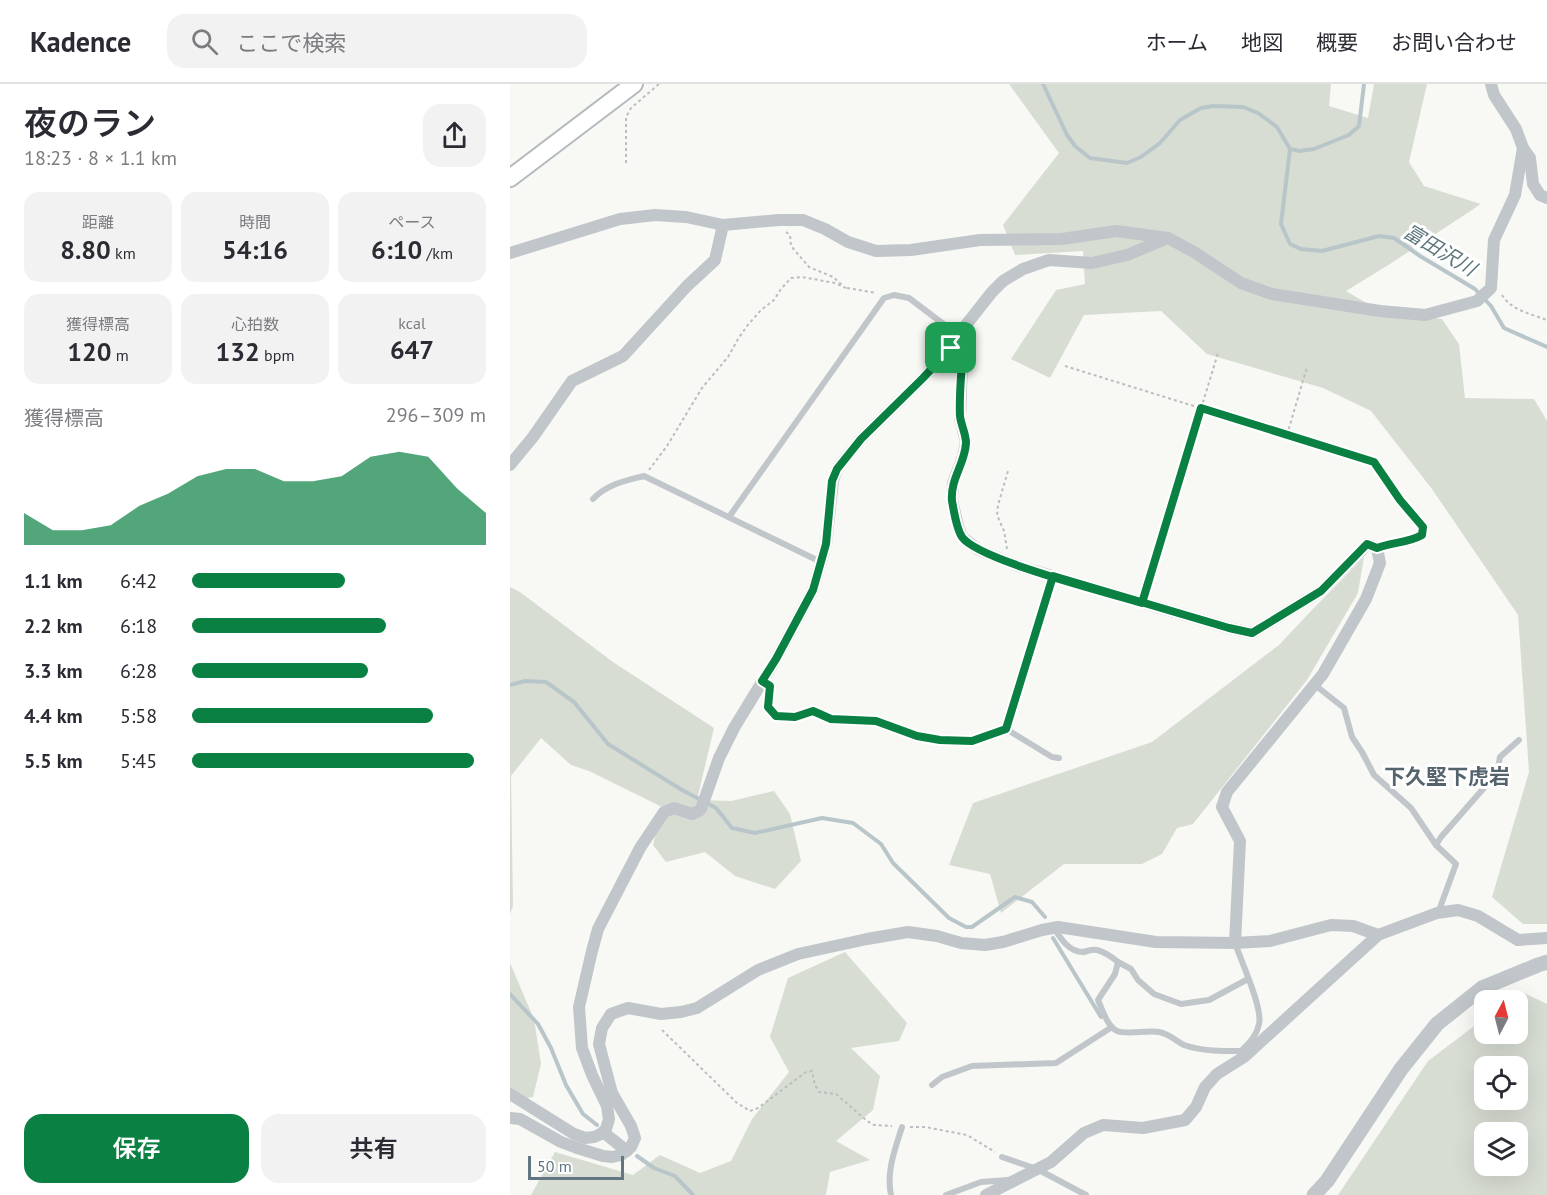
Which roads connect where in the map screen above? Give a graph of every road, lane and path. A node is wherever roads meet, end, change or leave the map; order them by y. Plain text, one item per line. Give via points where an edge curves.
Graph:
1 (634, 84) edge
2 (659, 84) edge
3 (1491, 84) edge
4 (1523, 148) junction
5 (626, 163) dead end
6 (510, 178) edge
7 (1547, 198) edge
8 (723, 225) junction
9 (782, 229) dead end
10 (1168, 238) junction
11 (510, 253) edge
12 (1492, 273) junction
13 (846, 288) junction
14 (891, 296) junction
15 (1547, 320) edge
16 (958, 335) junction
17 (951, 348) junction
18 (1218, 353) dead end
19 (1065, 366) dead end
20 (1307, 367) dead end
21 (1201, 408) junction
22 (1287, 435) junction
23 (510, 465) edge
24 (1008, 471) dead end
25 (644, 476) junction
26 (593, 499) dead end
27 (729, 517) junction
28 (1377, 548) junction
29 (1007, 561) junction
30 (821, 562) junction
31 (1053, 576) junction
32 (1142, 603) junction
33 (762, 681) junction
34 (1314, 685) junction
35 (1006, 729) junction
36 (1519, 740) dead end
37 (1059, 758) dead end
38 (1436, 845) junction
39 (1437, 913) junction
40 (1054, 928) junction
41 (1378, 935) junction
42 (1547, 938) edge
43 (1235, 943) junction
44 (1118, 962) junction
45 (1547, 962) edge
46 (1248, 979) junction
47 (1112, 1027) junction
48 (662, 1030) dead end
49 (1246, 1051) junction
50 (932, 1084) dead end
51 (510, 1094) edge
52 (510, 1118) edge
53 (902, 1127) junction
54 (603, 1132) junction
55 (627, 1151) junction
56 (1002, 1156) joint
57 (1037, 1169) junction
58 (1018, 1180) junction
59 (891, 1195) edge
60 (946, 1195) edge
61 (986, 1195) edge
62 (1086, 1195) edge
63 (1314, 1195) edge

1 - 6 main road
2 - 5 path via 626,117
3 - 4 street
4 - 7 street via 1530,158 1533,184
4 - 12 street via 1515,195 1494,240
8 - 10 street via 803,220 848,242 876,250 980,240 1062,239 1116,231
8 - 11 street via 655,215 620,219
8 - 23 street via 716,260 623,356 572,381
9 - 13 path via 809,267
10 - 12 street via 1241,283 1272,294 1380,311 1425,315 1477,302 1491,288
10 - 16 street via 1127,255 1092,263 1050,260 1023,269 992,292
12 - 15 path via 1505,299 1518,310
13 - 14 path
13 - 25 path via 791,278 747,326
14 - 16 lane via 909,298
14 - 27 lane via 884,298
16 - 17 street
17 - 29 street via 962,361 960,418 966,442 953,483 958,526 962,537 979,550
17 - 30 street via 861,439 837,469
18 - 21 path
19 - 21 path
20 - 22 path
21 - 22 path
21 - 32 path
22 - 28 path via 1374,462 1423,527 1422,535 1412,541
24 - 29 path via 997,514 1004,531
25 - 26 lane via 602,490
25 - 27 lane
27 - 30 lane
28 - 32 street via 1367,544 1321,591 1252,633
28 - 34 street via 1380,563 1366,599
29 - 31 street
30 - 33 street via 813,590
31 - 32 street
31 - 35 path
33 - 35 lane via 770,686 768,707 776,716 795,717 813,711 831,719 876,721 940,740 972,741
33 - 54 street via 719,758 700,809 692,814 674,808 664,812 640,848 598,929 579,1007 582,1048 609,1114
34 - 38 lane via 1344,708 1352,737 1374,775 1411,808
34 - 43 street via 1227,792 1222,807 1240,841
35 - 37 lane
36 - 38 lane via 1500,757 1497,773
38 - 39 lane via 1456,864
39 - 41 street
39 - 42 street via 1458,910 1478,916 1518,940
40 - 43 street via 1156,942
40 - 44 lane via 1070,948 1081,952 1095,949
40 - 55 street via 985,945 908,932 867,939 798,954 758,970 697,1008 661,1014 628,1008 610,1014 599,1044 612,1093 634,1133
41 - 43 street via 1353,926 1331,925 1270,941
41 - 49 street
43 - 46 lane
44 - 46 lane via 1131,969 1154,994 1181,1004 1209,1000
44 - 47 lane via 1098,1000
45 - 63 street via 1482,988 1437,1024
46 - 49 lane via 1259,1007 1260,1023
47 - 49 lane via 1119,1032 1161,1032 1183,1044 1206,1049
47 - 50 lane via 1056,1064 972,1066
48 - 53 path via 750,1111 812,1071 819,1092 836,1094 874,1125
49 - 57 street via 1205,1087 1185,1120 1143,1128 1103,1125 1083,1133 1051,1162
51 - 54 street via 574,1134 585,1138
52 - 55 street via 520,1119 561,1142 594,1154 612,1157
53 - 56 path via 967,1135
53 - 59 lane via 891,1159
54 - 55 street
56 - 57 lane
57 - 58 street
57 - 62 lane
58 - 60 lane via 981,1182
58 - 61 street

